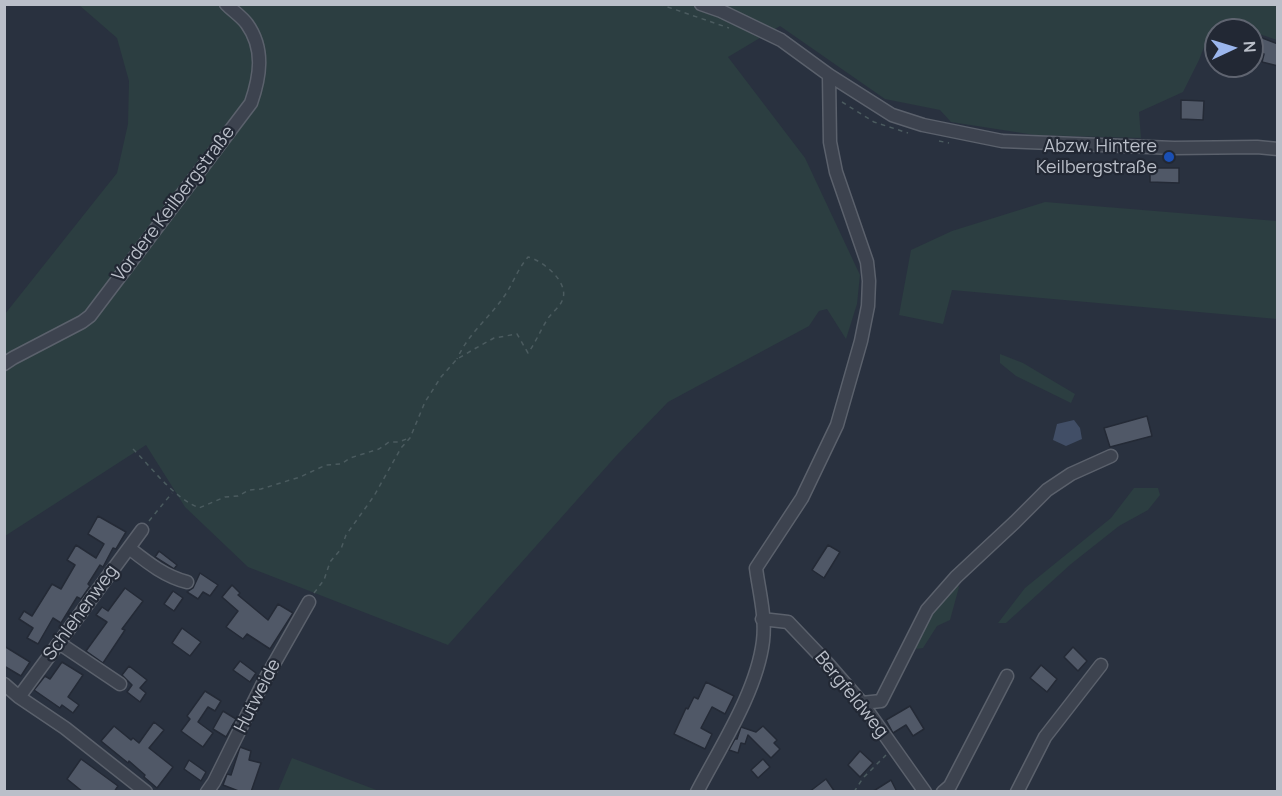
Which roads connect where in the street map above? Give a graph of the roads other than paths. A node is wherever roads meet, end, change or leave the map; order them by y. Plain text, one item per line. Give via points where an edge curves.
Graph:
1 (226, 4) edge
2 (701, 4) edge
3 (829, 75) junction
4 (1278, 149) edge
5 (4, 364) edge
6 (1111, 456) dead end
7 (142, 530) road end
8 (129, 548) junction
9 (187, 582) dead end
10 (309, 602) road end
11 (762, 619) junction
12 (59, 643) junction
13 (1101, 665) dead end
14 (1007, 676) dead end
15 (4, 684) edge
16 (120, 684) dead end
17 (19, 697) junction
18 (862, 703) junction
19 (146, 792) edge
20 (207, 792) edge
21 (697, 792) edge
22 (925, 792) edge
23 (943, 792) edge
24 (1017, 792) edge

1 - 5 street, Vordere Keilbergstraße via 247,24 256,43 260,61 251,103 90,316
2 - 3 street via 781,40
3 - 4 street via 892,115 1002,141
3 - 11 street via 830,142 836,172 867,261 868,306 837,424 802,498 756,568
6 - 18 street via 1047,490 956,576 927,610 881,700
7 - 8 street, Schlehenweg
8 - 9 street via 174,579
8 - 12 street, Schlehenweg
10 - 20 street, Hutweide
11 - 18 street, Bergfeldweg via 788,622
11 - 21 street via 763,640 753,683
12 - 16 street
12 - 17 street, Schlehenweg
13 - 24 street via 1045,737
14 - 23 street via 950,786
15 - 17 street
17 - 19 street
18 - 22 street, Bergfeldweg

